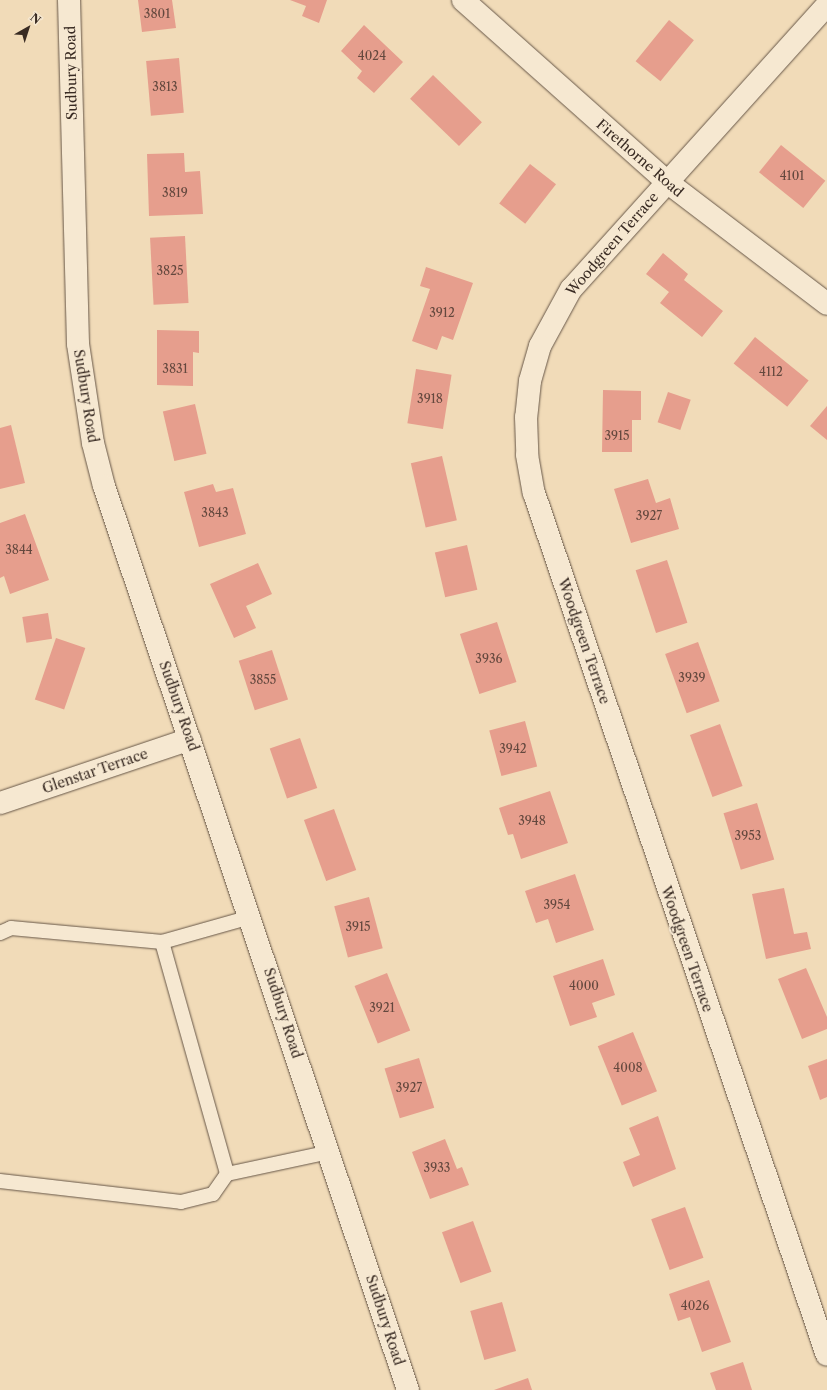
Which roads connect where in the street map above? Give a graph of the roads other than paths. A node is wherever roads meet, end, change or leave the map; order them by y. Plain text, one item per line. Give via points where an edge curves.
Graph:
1 (69, 0) edge
2 (463, 0) edge
3 (827, 5) edge
4 (668, 182) junction
5 (827, 304) edge
6 (190, 739) junction
7 (0, 803) edge
8 (251, 916) junction
9 (0, 933) edge
10 (162, 942) junction
11 (330, 1152) junction
12 (227, 1174) junction
13 (0, 1181) edge
14 (827, 1355) edge
15 (408, 1390) edge

1 - 6 street, Sudbury Road via 73,201 81,377 104,486
2 - 4 street, Firethorne Road
3 - 4 street, Woodgreen Terrace
4 - 5 street, Firethorne Road
4 - 14 street, Woodgreen Terrace via 590,266 556,312 540,346 530,381 526,417 528,462 534,493
6 - 7 street, Glenstar Terrace
6 - 8 street, Sudbury Road
8 - 10 lane
8 - 11 street, Sudbury Road
9 - 10 lane via 11,928
10 - 12 lane
11 - 12 lane
11 - 15 street, Sudbury Road
12 - 13 lane via 213,1194 181,1202

